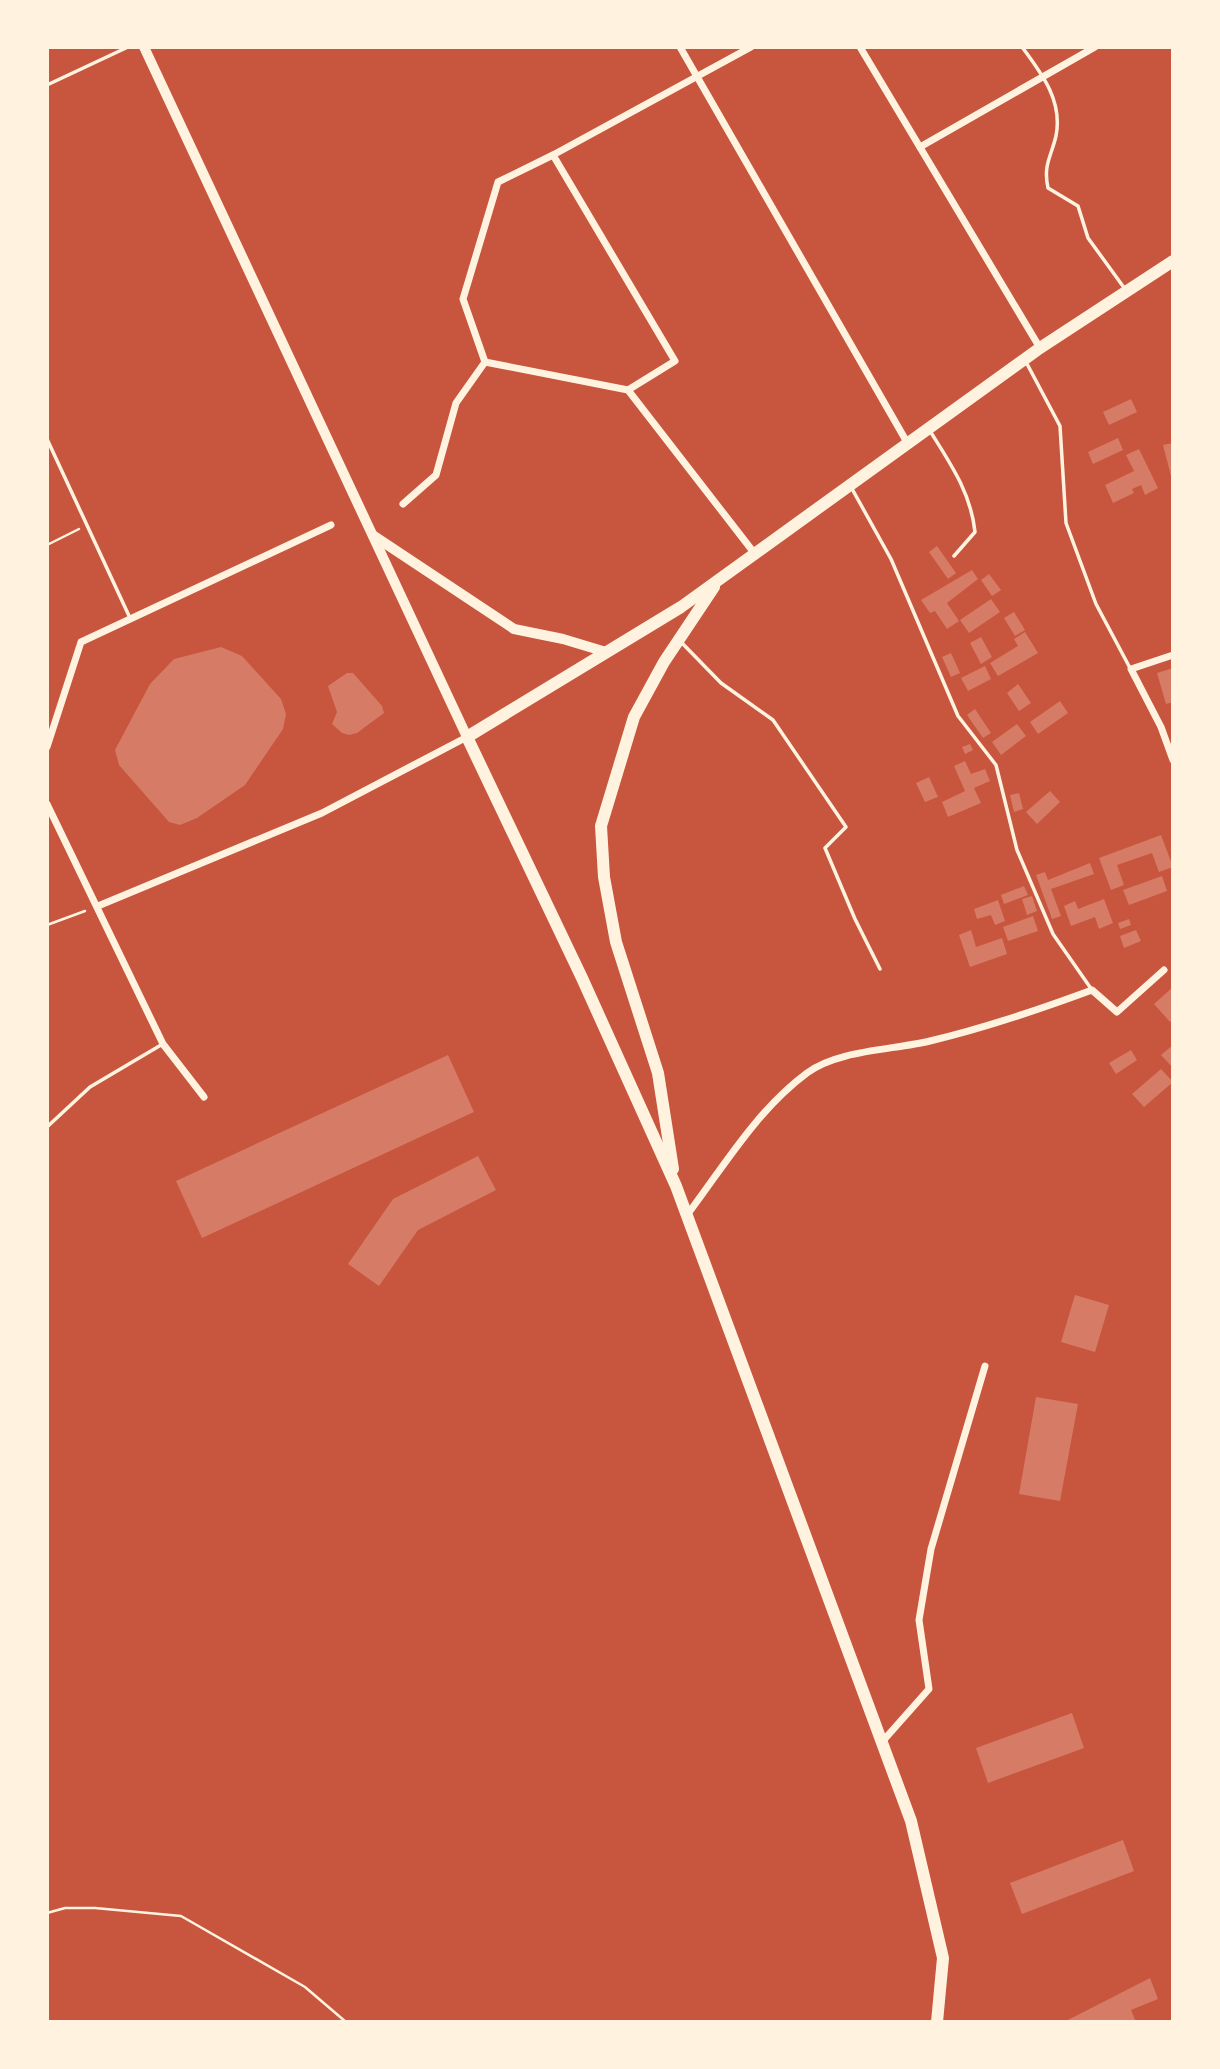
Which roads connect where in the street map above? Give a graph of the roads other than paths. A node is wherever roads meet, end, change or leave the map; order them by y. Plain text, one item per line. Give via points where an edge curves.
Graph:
1 (128, 47) edge
2 (144, 47) edge
3 (680, 47) edge
4 (751, 47) edge
5 (860, 47) edge
6 (1022, 47) edge
7 (1095, 47) edge
8 (696, 77) junction
9 (1044, 77) junction
10 (52, 83) junction
11 (47, 85) edge
12 (47, 91) edge
13 (920, 147) junction
14 (552, 155) junction
15 (1173, 261) edge
16 (1126, 289) junction
17 (1040, 348) junction
18 (1024, 359) junction
19 (485, 362) junction
20 (628, 390) junction
21 (929, 429) junction
22 (47, 439) edge
23 (908, 444) junction
24 (850, 486) junction
25 (403, 504) dead end
26 (331, 525) dead end
27 (373, 535) junction
28 (755, 554) junction
29 (954, 556) dead end
30 (718, 580) junction
31 (130, 619) junction
32 (679, 640) junction
33 (606, 652) junction
34 (1173, 655) edge
35 (1131, 669) junction
36 (467, 737) junction
37 (47, 747) edge
38 (1173, 760) edge
39 (47, 804) edge
40 (97, 906) junction
41 (880, 969) dead end
42 (1164, 970) dead end
43 (1092, 990) junction
44 (163, 1044) junction
45 (204, 1097) dead end
46 (47, 1127) edge
47 (676, 1186) junction
48 (687, 1216) junction
49 (985, 1366) dead end
50 (882, 1742) junction
51 (937, 2022) edge

1 - 10 lane
2 - 27 main road
3 - 8 street
4 - 8 street
5 - 13 street
6 - 9 lane
7 - 9 street
8 - 14 street
8 - 23 street
9 - 13 street
9 - 16 lane via 1058,108 1056,135 1044,171 1048,188 1078,206 1088,238
10 - 11 lane
10 - 12 lane
13 - 17 street
14 - 19 street via 498,182 463,299
14 - 20 street via 675,361
15 - 16 main road
16 - 17 main road
17 - 18 main road
18 - 21 main road
18 - 35 lane via 1060,426 1066,523 1096,604
19 - 20 street
19 - 25 street via 456,403 436,475
20 - 28 street
21 - 23 main road
21 - 29 lane via 973,510 975,532
22 - 31 lane
23 - 24 main road
24 - 28 main road
24 - 43 lane via 891,559 958,716 996,765 1017,850 1053,934
26 - 31 street
27 - 33 main road via 514,629
27 - 36 main road
28 - 30 main road
30 - 32 main road
30 - 33 main road
31 - 37 street via 82,642
32 - 41 lane via 721,683 774,720 846,827 825,848
32 - 47 main road via 634,717 601,826 604,877 616,942 658,1073
33 - 36 main road
34 - 35 street
35 - 38 street
36 - 40 street via 322,813
36 - 47 main road
39 - 40 street
40 - 44 street
42 - 43 street via 1118,1012
43 - 48 street via 1024,1016 928,1042 852,1055 808,1071 762,1114
44 - 45 street
44 - 46 lane via 90,1087
47 - 48 main road
48 - 50 main road
49 - 50 street via 931,1549 919,1620 929,1689
50 - 51 main road via 911,1821 943,1958

